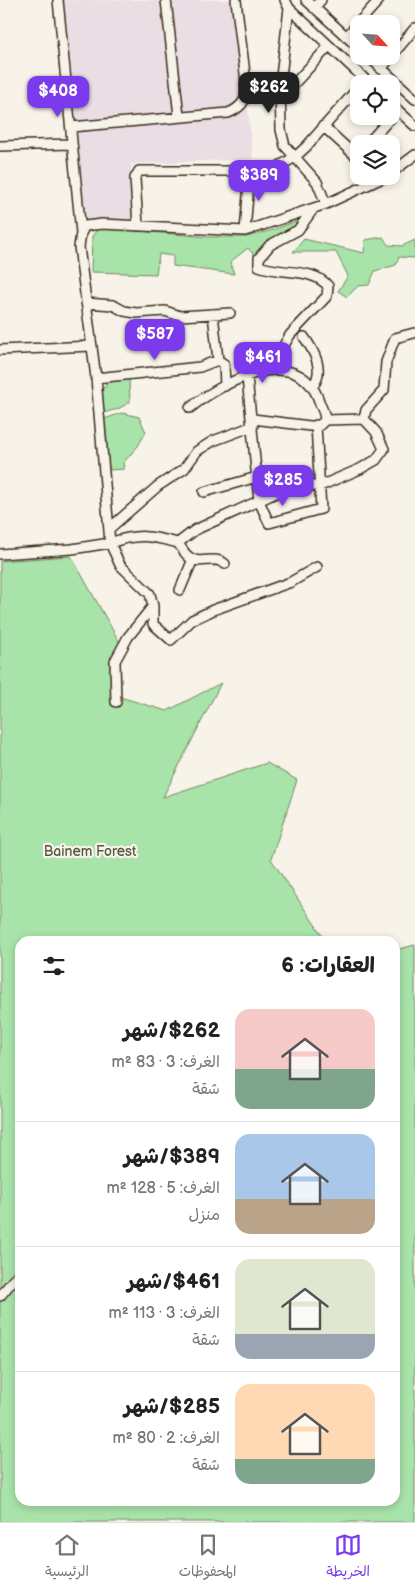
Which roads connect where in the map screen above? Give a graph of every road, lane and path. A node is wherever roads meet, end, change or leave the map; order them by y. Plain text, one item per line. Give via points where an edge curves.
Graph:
1 (58, 0) edge
2 (166, 0) edge
3 (236, 0) edge
4 (306, 0) edge
5 (321, 0) edge
6 (379, 0) edge
7 (287, 4) edge
8 (314, 8) junction
9 (415, 28) edge
10 (346, 37) junction
11 (350, 40) edge
12 (329, 46) junction
13 (377, 65) edge
14 (381, 69) junction
15 (359, 75) edge
16 (414, 95) edge
17 (350, 97) edge
18 (281, 98) junction
19 (400, 112) edge
20 (179, 116) junction
21 (323, 126) junction
22 (415, 126) edge
23 (71, 127) junction
24 (72, 144) junction
25 (0, 146) edge
26 (350, 149) edge
27 (415, 156) edge
28 (295, 157) junction
29 (400, 167) edge
30 (250, 170) junction
31 (365, 185) edge
32 (326, 204) junction
33 (314, 208) junction
34 (138, 226) junction
35 (245, 231) junction
36 (81, 233) junction
37 (86, 303) junction
38 (230, 313) dead end
39 (213, 314) junction
40 (414, 333) dead end
41 (304, 337) dead end
42 (92, 346) junction
43 (0, 350) edge
44 (218, 360) junction
45 (270, 369) junction
46 (248, 377) junction
47 (96, 378) junction
48 (225, 386) junction
49 (313, 386) junction
50 (190, 408) dead end
51 (364, 419) junction
52 (325, 420) junction
53 (253, 423) junction
54 (316, 425) junction
55 (257, 477) junction
56 (320, 486) junction
57 (204, 492) dead end
58 (259, 501) junction
59 (110, 528) junction
60 (110, 543) junction
61 (178, 543) junction
62 (0, 554) edge
63 (192, 560) junction
64 (225, 564) dead end
65 (317, 567) dead end
66 (180, 590) dead end
67 (153, 606) junction
68 (116, 702) dead end
69 (15, 1278) edge
70 (0, 1296) edge

1 - 23 street
2 - 20 street
3 - 20 street via 247,90 244,102 228,113
4 - 8 street
5 - 8 street
6 - 10 street
7 - 12 street
7 - 18 street
8 - 10 street
9 - 14 street
10 - 11 street
12 - 15 street
12 - 18 street
13 - 14 street
14 - 16 street
17 - 21 street
18 - 28 street via 281,130 285,146
19 - 22 street
20 - 23 street
21 - 26 street
21 - 28 street
23 - 24 street
24 - 25 street
24 - 36 street
27 - 29 street
28 - 30 street via 276,168
28 - 32 street via 317,182
30 - 34 street via 139,170 135,178
30 - 35 street
31 - 32 street
32 - 33 street
33 - 35 street
33 - 45 street via 298,230 270,245 259,258 259,266 312,275 328,286 327,296 290,335
34 - 35 street
34 - 36 street via 85,226
36 - 37 street via 79,246
37 - 39 street via 112,305 136,313
37 - 42 street
38 - 39 street
39 - 44 street
40 - 51 street via 395,338 386,362 384,390 366,410
41 - 49 street via 314,351 318,368 318,380
42 - 43 street
42 - 47 street
44 - 47 street via 191,368
44 - 48 street via 224,364
45 - 46 street
45 - 49 street via 299,374
46 - 48 street
46 - 53 street
47 - 59 street
48 - 50 street
49 - 52 street
51 - 52 street
51 - 56 street via 376,432 384,449 376,460
52 - 54 street
53 - 54 street
53 - 55 street
53 - 59 street via 197,450 184,469 158,486
54 - 56 street
55 - 57 street
55 - 58 street
56 - 58 street via 291,486
56 - 58 street via 321,509 269,523
58 - 61 street via 195,530
59 - 60 street
60 - 61 street via 128,536 144,535
60 - 62 street
60 - 67 street via 120,565 150,594
61 - 63 street
63 - 64 street via 216,560
63 - 66 street
65 - 67 street via 292,582 192,620 171,640 153,624
67 - 68 street via 128,637 115,661
69 - 70 street

